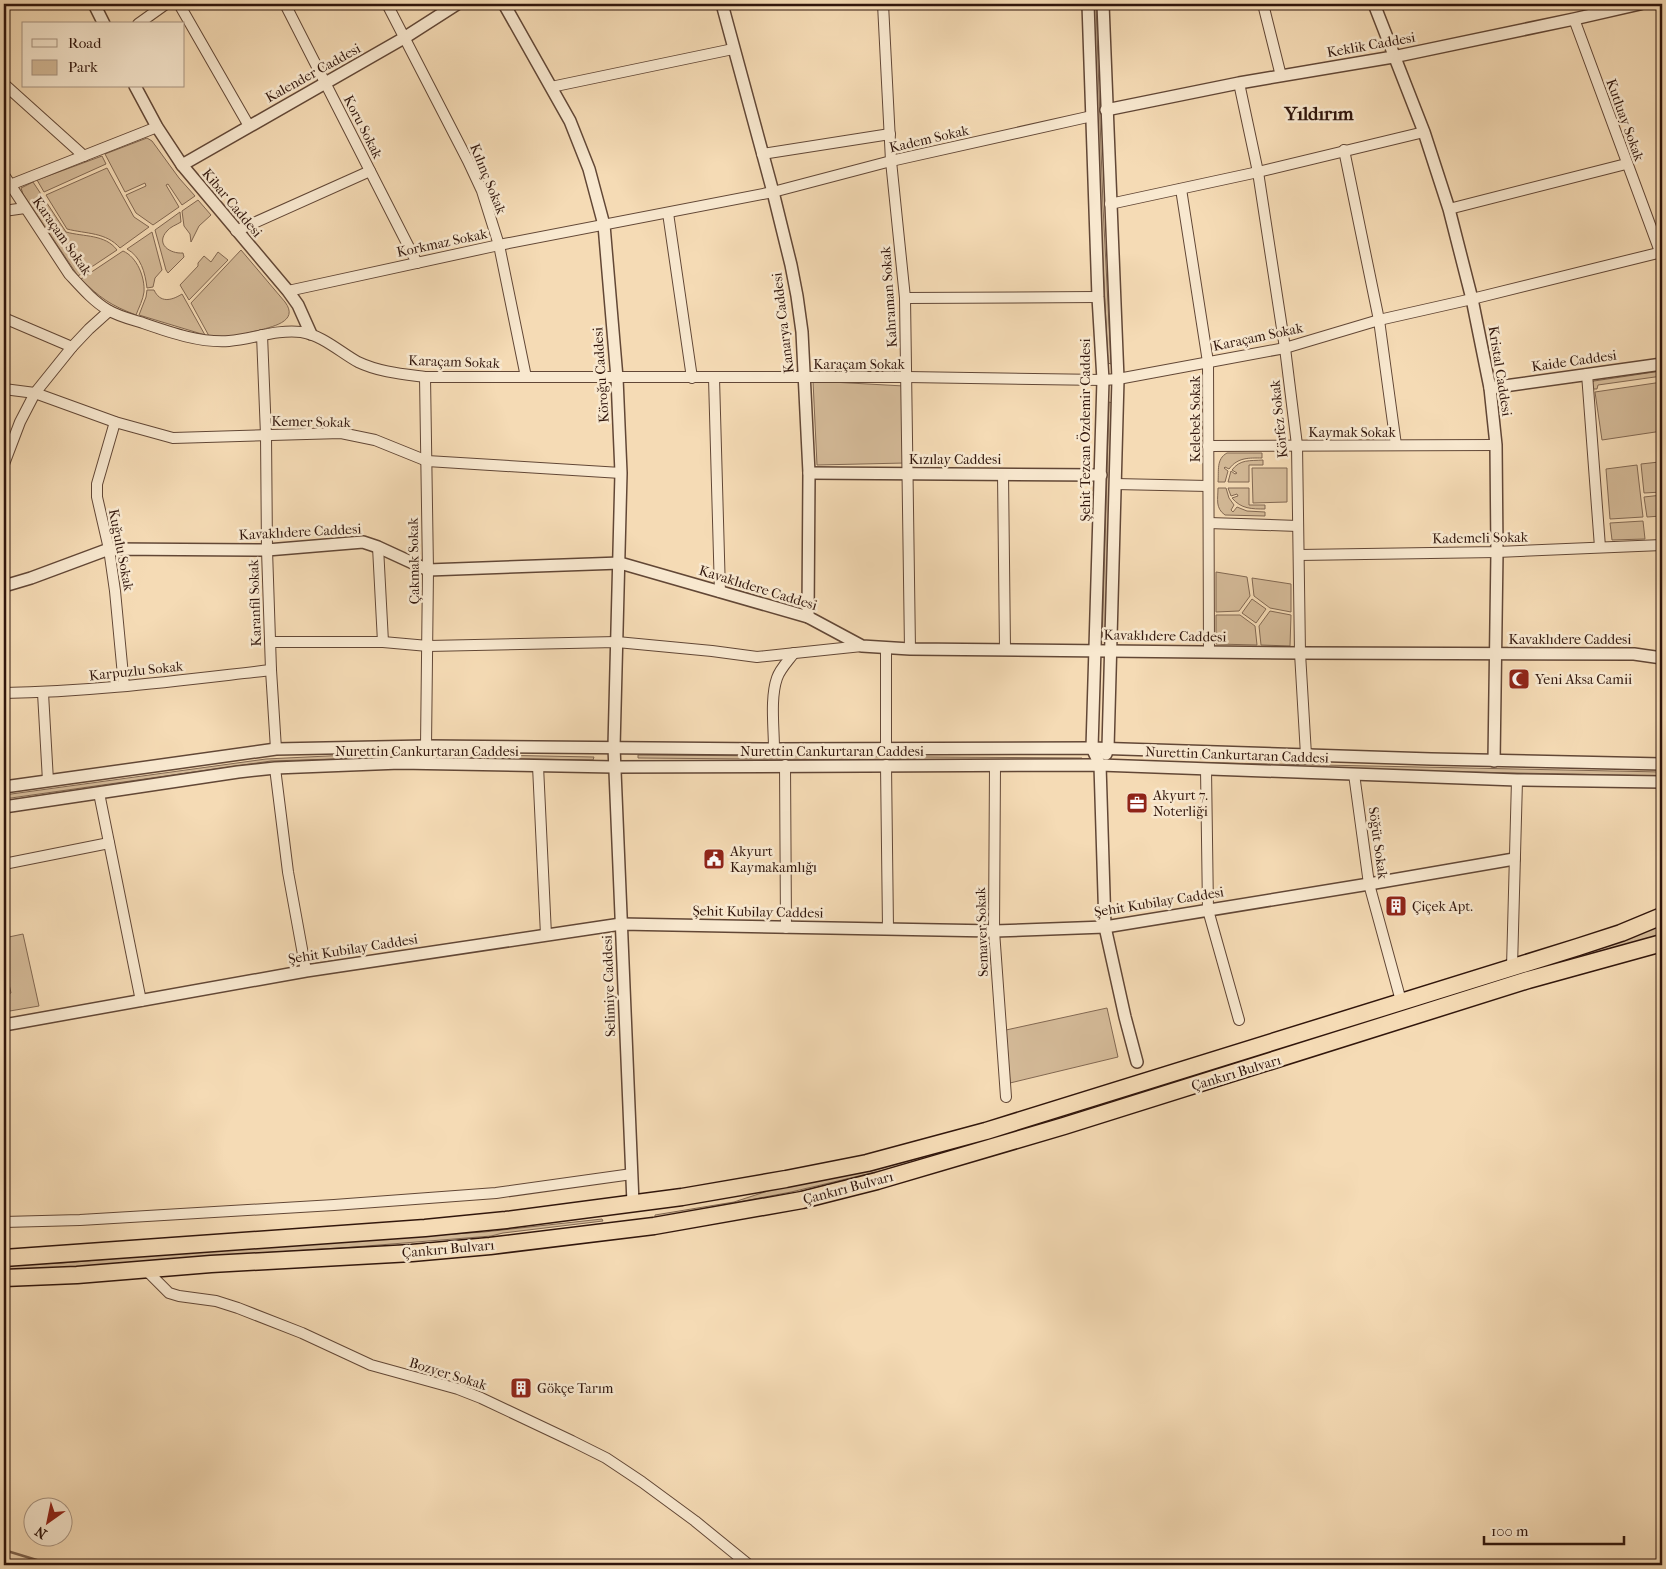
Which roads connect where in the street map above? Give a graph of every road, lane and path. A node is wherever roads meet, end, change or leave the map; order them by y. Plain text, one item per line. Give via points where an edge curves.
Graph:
1 (94, 4) edge
2 (166, 4) edge
3 (179, 4) edge
4 (285, 4) edge
5 (387, 4) edge
6 (457, 4) edge
7 (504, 4) edge
8 (722, 4) edge
9 (883, 4) edge
10 (1088, 4) edge
11 (1103, 4) edge
12 (1263, 4) edge
13 (1374, 4) edge
14 (1640, 4) edge
15 (1574, 20) junction
16 (103, 22) edge
17 (141, 22) edge
18 (404, 38) junction
19 (733, 49) junction
20 (1393, 57) junction
21 (1282, 76) junction
22 (325, 82) junction
23 (1239, 83) junction
24 (4, 84) edge
25 (551, 87) junction
26 (136, 88) edge
27 (1106, 110) junction
28 (1092, 116) junction
29 (250, 126) junction
30 (157, 127) junction
31 (1424, 132) junction
32 (890, 134) junction
33 (1344, 150) junction
34 (762, 154) junction
35 (84, 156) junction
36 (891, 161) junction
37 (1626, 164) junction
38 (182, 165) junction
39 (370, 171) junction
40 (1258, 172) junction
41 (4, 175) edge
42 (10, 185) junction
43 (1181, 189) junction
44 (773, 192) junction
45 (1110, 204) junction
46 (25, 208) junction
47 (1449, 209) junction
48 (4, 211) edge
49 (668, 213) junction
50 (604, 225) junction
51 (236, 231) junction
52 (498, 245) junction
53 (1662, 254) edge
54 (417, 263) junction
55 (288, 291) junction
56 (1098, 297) junction
57 (905, 298) junction
58 (1472, 299) junction
59 (110, 311) junction
60 (4, 318) edge
61 (1379, 320) junction
62 (311, 334) junction
63 (262, 336) junction
64 (72, 347) junction
65 (1285, 348) junction
66 (1208, 362) junction
67 (1662, 364) edge
68 (1587, 374) junction
69 (425, 377) junction
70 (526, 377) junction
71 (907, 377) junction
72 (617, 378) junction
73 (692, 378) junction
74 (714, 378) junction
75 (804, 378) junction
76 (1118, 379) junction
77 (1103, 380) junction
78 (1490, 388) junction
79 (4, 389) edge
80 (35, 393) junction
81 (115, 422) junction
82 (266, 435) junction
83 (1396, 445) junction
84 (1496, 445) junction
85 (1208, 446) junction
86 (1297, 446) junction
87 (427, 461) junction
88 (4, 464) edge
89 (621, 473) junction
90 (809, 473) junction
91 (907, 474) junction
92 (1003, 474) junction
93 (1101, 475) junction
94 (1115, 484) junction
95 (1208, 486) junction
96 (1208, 523) junction
97 (1298, 526) junction
98 (1662, 545) edge
99 (378, 547) junction
100 (1600, 547) junction
101 (109, 549) junction
102 (266, 550) junction
103 (1496, 552) junction
104 (1299, 555) junction
105 (620, 563) junction
106 (428, 570) junction
107 (4, 586) edge
108 (720, 592) junction
109 (808, 617) junction
110 (271, 642) junction
111 (384, 642) junction
112 (617, 642) junction
113 (428, 646) junction
114 (862, 646) junction
115 (886, 648) junction
116 (910, 649) junction
117 (1005, 649) junction
118 (1096, 650) junction
119 (1111, 650) junction
120 (1209, 652) junction
121 (794, 653) junction
122 (1300, 653) junction
123 (1496, 653) junction
124 (1662, 658) edge
125 (271, 670) junction
126 (124, 686) junction
127 (4, 693) edge
128 (43, 693) junction
129 (426, 746) junction
130 (614, 747) junction
131 (886, 748) junction
132 (1092, 748) junction
133 (1108, 748) junction
134 (276, 749) junction
135 (774, 749) junction
136 (1306, 755) junction
137 (1494, 761) junction
138 (1662, 764) edge
139 (886, 765) junction
140 (995, 765) junction
141 (1101, 765) junction
142 (538, 766) junction
143 (785, 766) junction
144 (614, 767) junction
145 (275, 768) junction
146 (1206, 769) junction
147 (1354, 774) junction
148 (1517, 780) junction
149 (48, 781) junction
150 (1662, 782) edge
151 (4, 787) edge
152 (98, 793) junction
153 (4, 807) edge
154 (109, 843) junction
155 (1514, 859) junction
156 (4, 864) edge
157 (1370, 884) junction
158 (1208, 910) junction
159 (1662, 916) edge
160 (621, 924) junction
161 (1105, 927) junction
162 (786, 928) junction
163 (888, 929) junction
164 (994, 931) junction
165 (546, 935) junction
166 (1662, 943) edge
167 (1512, 967) junction
168 (306, 972) junction
169 (141, 1001) junction
170 (1402, 1001) junction
171 (1239, 1020) dead end
172 (4, 1025) edge
173 (1137, 1062) dead end
174 (1006, 1097) dead end
175 (632, 1174) junction
176 (633, 1203) junction
177 (4, 1222) edge
178 (4, 1254) edge
179 (29, 1256) junction
180 (4, 1258) edge
181 (145, 1269) junction
182 (4, 1278) edge
183 (750, 1565) edge

1 - 16 street
2 - 17 street
3 - 29 street
4 - 22 street, Koru Sokak
5 - 18 street, Kılınç Sokak
6 - 18 street, Kalender Caddesi
7 - 25 street, Köroğu Caddesi
8 - 19 street, Kanarya Caddesi
9 - 32 street, Kahraman Sokak
10 - 28 street, Şehit Tezcan Özdemir Caddesi
11 - 27 street
12 - 21 street
13 - 20 street, Kristal Caddesi
14 - 15 street, Keklik Caddesi
15 - 20 street, Keklik Caddesi
15 - 37 street, Kutluay Sokak
18 - 22 street, Kalender Caddesi
18 - 52 street, Kılınç Sokak via 482,191
19 - 25 street
19 - 34 street, Kanarya Caddesi
20 - 21 street, Keklik Caddesi
20 - 31 street, Kristal Caddesi
21 - 23 street, Keklik Caddesi
22 - 29 street, Kalender Caddesi
22 - 39 street, Koru Sokak
23 - 27 street, Keklik Caddesi
23 - 40 street, Körfez Sokak
24 - 35 street
25 - 50 street, Köroğu Caddesi via 580,145
26 - 30 street, Kibar Caddesi
27 - 45 street
28 - 36 street, Kadem Sokak
28 - 56 street, Şehit Tezcan Özdemir Caddesi
29 - 38 street, Kalender Caddesi
30 - 35 street
30 - 38 street, Kibar Caddesi
31 - 33 street
31 - 47 street, Kristal Caddesi
32 - 34 street
32 - 36 street, Kahraman Sokak
33 - 40 street
33 - 61 street
34 - 44 street, Kanarya Caddesi
35 - 42 street
36 - 44 street, Kadem Sokak
36 - 57 street, Kahraman Sokak
37 - 47 street
37 - 53 street, Kutluay Sokak
38 - 51 street, Kibar Caddesi
39 - 51 street
39 - 54 street, Koru Sokak
40 - 43 street
40 - 65 street, Körfez Sokak
41 - 42 street, Karaçam Sokak
42 - 46 street, Karaçam Sokak
43 - 45 street
43 - 66 street, Kelebek Sokak
44 - 49 street, Kadem Sokak
44 - 75 street, Kanarya Caddesi via 797,296
45 - 76 street
46 - 48 street
46 - 59 street, Karaçam Sokak via 69,274
47 - 58 street, Kristal Caddesi
49 - 50 street, Korkmaz Sokak
49 - 73 street
50 - 52 street, Korkmaz Sokak
50 - 72 street, Köroğu Caddesi
51 - 55 street, Kibar Caddesi
52 - 54 street, Korkmaz Sokak
52 - 70 street, Kılınç Sokak
53 - 58 street, Karaçam Sokak
54 - 55 street, Korkmaz Sokak
55 - 62 street, Kibar Caddesi
56 - 57 street
56 - 77 street, Şehit Tezcan Özdemir Caddesi
57 - 71 street, Kahraman Sokak
58 - 61 street, Karaçam Sokak
58 - 78 street, Kristal Caddesi
59 - 63 street, Karaçam Sokak via 190,338 228,341
59 - 64 street
60 - 64 street
61 - 65 street, Karaçam Sokak
61 - 83 street
62 - 63 street, Karaçam Sokak via 289,331
62 - 69 street, Karaçam Sokak via 359,362 382,371
63 - 82 street, Karanfil Sokak
64 - 80 street
65 - 66 street, Karaçam Sokak
65 - 86 street, Körfez Sokak
66 - 76 street, Karaçam Sokak
66 - 85 street, Kelebek Sokak
67 - 68 street, Kaide Caddesi
68 - 78 street, Kaide Caddesi
68 - 100 street
69 - 70 street, Karaçam Sokak
69 - 87 street, Çakmak Sokak
70 - 72 street, Karaçam Sokak
71 - 75 street, Karaçam Sokak
71 - 77 street, Karaçam Sokak
71 - 91 street, Kahraman Sokak
72 - 73 street, Karaçam Sokak
72 - 89 street, Köroğu Caddesi
73 - 74 street, Karaçam Sokak
74 - 75 street, Karaçam Sokak
74 - 108 street
75 - 90 street, Kanarya Caddesi
76 - 77 street, Karaçam Sokak
76 - 94 street
77 - 93 street, Şehit Tezcan Özdemir Caddesi
78 - 84 street, Kristal Caddesi
79 - 80 street, Kemer Sokak
80 - 81 street, Kemer Sokak
80 - 88 street
81 - 82 street, Kemer Sokak via 173,438
81 - 101 street, Kuğulu Sokak via 97,484 99,511
82 - 87 street, Kemer Sokak via 341,433 375,440
82 - 102 street, Karanfil Sokak
83 - 84 street, Kaymak Sokak
83 - 86 street, Kaymak Sokak
84 - 103 street, Kristal Caddesi
85 - 86 street, Kaymak Sokak
85 - 95 street, Kelebek Sokak
86 - 97 street, Körfez Sokak
87 - 89 street, Kemer Sokak
87 - 106 street, Çakmak Sokak
89 - 105 street, Köroğu Caddesi
90 - 91 street, Kızılay Caddesi
90 - 109 street, Kanarya Caddesi
91 - 92 street, Kızılay Caddesi
91 - 116 street, Kahraman Sokak
92 - 93 street, Kızılay Caddesi
92 - 117 street
93 - 118 street, Şehit Tezcan Özdemir Caddesi
94 - 95 street
94 - 119 street
95 - 96 street, Kelebek Sokak
96 - 97 street
96 - 120 street, Kelebek Sokak
97 - 104 street, Körfez Sokak
98 - 100 street, Kademeli Sokak
99 - 102 street, Kavaklıdere Caddesi via 353,542
99 - 106 street, Kavaklıdere Caddesi
99 - 111 street
100 - 103 street, Kademeli Sokak
101 - 102 street, Kavaklıdere Caddesi
101 - 107 street, Kavaklıdere Caddesi
101 - 126 street, Kuğulu Sokak
102 - 110 street, Karanfil Sokak
103 - 104 street, Kademeli Sokak
103 - 123 street, Kristal Caddesi
104 - 122 street, Körfez Sokak
105 - 106 street, Kavaklıdere Caddesi
105 - 108 street, Kavaklıdere Caddesi
105 - 112 street, Köroğu Caddesi
106 - 113 street, Çakmak Sokak
108 - 109 street, Kavaklıdere Caddesi
109 - 114 street, Kavaklıdere Caddesi
110 - 111 street
110 - 125 street, Karanfil Sokak
111 - 113 street
112 - 113 street
112 - 121 street via 752,657
112 - 130 street, Köroğu Caddesi
113 - 129 street, Çakmak Sokak
114 - 115 street, Kavaklıdere Caddesi
114 - 121 street
115 - 116 street, Kavaklıdere Caddesi
115 - 131 street
116 - 117 street, Kavaklıdere Caddesi
117 - 118 street, Kavaklıdere Caddesi
118 - 119 street, Kavaklıdere Caddesi
118 - 132 street, Şehit Tezcan Özdemir Caddesi
119 - 120 street, Kavaklıdere Caddesi
119 - 133 street
120 - 122 street, Kavaklıdere Caddesi
121 - 135 street via 776,679
122 - 123 street, Kavaklıdere Caddesi
122 - 136 street, Körfez Sokak
123 - 124 street, Kavaklıdere Caddesi via 1634,654
123 - 137 street, Kristal Caddesi
125 - 126 street, Karpuzlu Sokak
125 - 134 street, Karanfil Sokak
126 - 128 street, Karpuzlu Sokak
127 - 128 street, Karpuzlu Sokak
128 - 149 street
129 - 130 street, Nurettin Cankurtaran Caddesi
129 - 134 street, Nurettin Cankurtaran Caddesi
130 - 135 street, Nurettin Cankurtaran Caddesi
130 - 144 street, Köroğu Caddesi
131 - 132 street, Nurettin Cankurtaran Caddesi
131 - 135 street, Nurettin Cankurtaran Caddesi
132 - 133 street, Nurettin Cankurtaran Caddesi
132 - 141 street, Şehit Tezcan Özdemir Caddesi
133 - 136 street, Nurettin Cankurtaran Caddesi
133 - 141 street
134 - 149 street, Nurettin Cankurtaran Caddesi
136 - 137 street, Nurettin Cankurtaran Caddesi
137 - 138 street, Nurettin Cankurtaran Caddesi
139 - 140 street, Nurettin Cankurtaran Caddesi
139 - 143 street, Nurettin Cankurtaran Caddesi
139 - 163 street
140 - 141 street, Nurettin Cankurtaran Caddesi
140 - 164 street, Semaver Sokak
141 - 146 street, Nurettin Cankurtaran Caddesi
141 - 161 street
142 - 144 street, Nurettin Cankurtaran Caddesi
142 - 145 street, Nurettin Cankurtaran Caddesi via 375,763
142 - 165 street
143 - 144 street, Nurettin Cankurtaran Caddesi
143 - 162 street
144 - 160 street, Selimiye Caddesi
145 - 152 street, Nurettin Cankurtaran Caddesi
145 - 168 street via 288,872
146 - 147 street, Nurettin Cankurtaran Caddesi
146 - 158 street
147 - 148 street, Nurettin Cankurtaran Caddesi
147 - 157 street, Söğüt Sokak
148 - 150 street, Nurettin Cankurtaran Caddesi
148 - 155 street
149 - 151 street, Nurettin Cankurtaran Caddesi
152 - 153 street, Nurettin Cankurtaran Caddesi
152 - 154 street
154 - 156 street
154 - 169 street
155 - 157 street, Şehit Kubilay Caddesi
155 - 167 street
157 - 158 street, Şehit Kubilay Caddesi
157 - 170 street, Söğüt Sokak
158 - 161 street, Şehit Kubilay Caddesi
158 - 171 street
159 - 167 highway, Çankırı Bulvarı
160 - 162 street, Şehit Kubilay Caddesi
160 - 165 street, Şehit Kubilay Caddesi
160 - 175 street, Selimiye Caddesi
161 - 164 street, Şehit Kubilay Caddesi
161 - 173 street
162 - 163 street, Şehit Kubilay Caddesi
163 - 164 street, Şehit Kubilay Caddesi
164 - 174 street, Semaver Sokak
165 - 168 street, Şehit Kubilay Caddesi
166 - 181 highway, Çankırı Bulvarı via 1519,983 1064,1126 802,1200 654,1226 490,1246
167 - 170 highway, Çankırı Bulvarı
168 - 169 street, Şehit Kubilay Caddesi
169 - 172 street, Şehit Kubilay Caddesi
170 - 176 highway, Çankırı Bulvarı via 986,1131 867,1163
175 - 176 street, Selimiye Caddesi
175 - 177 street via 496,1193 334,1206
176 - 179 highway, Çankırı Bulvarı via 425,1228
178 - 179 street, Çankırı Bulvarı
179 - 180 highway, Çankırı Bulvarı
181 - 182 highway, Çankırı Bulvarı
181 - 183 street, Bozyer Sokak via 169,1293 238,1308 371,1365 481,1398 572,1441 606,1458 642,1482

